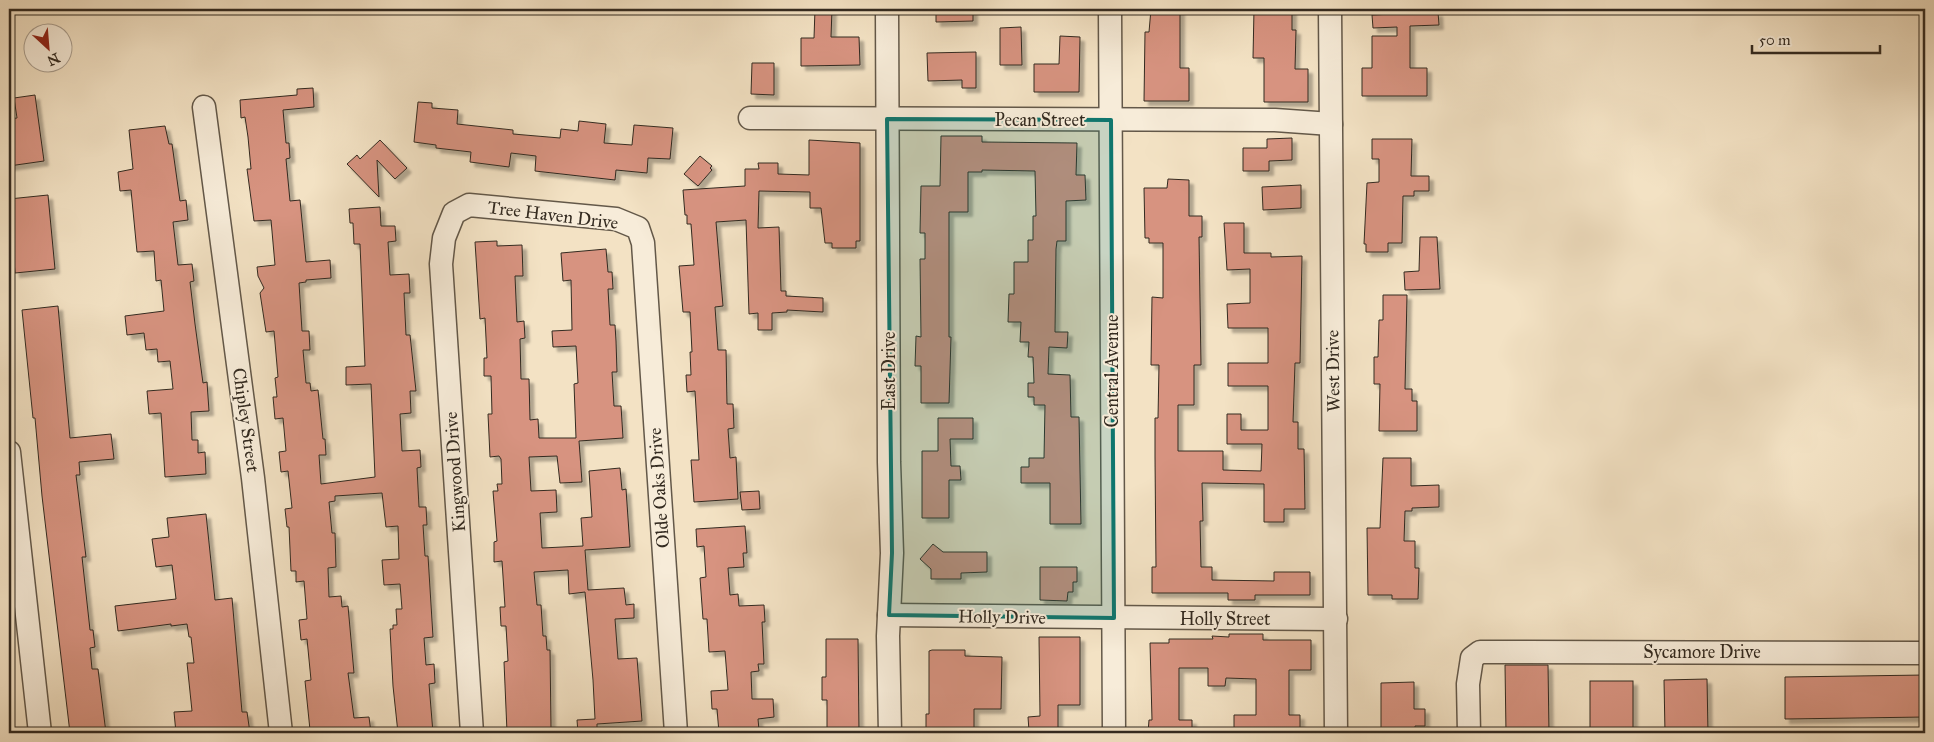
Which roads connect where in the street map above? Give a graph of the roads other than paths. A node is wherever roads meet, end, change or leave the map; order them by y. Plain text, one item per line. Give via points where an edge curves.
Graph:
1 (887, 9) edge
2 (1110, 9) edge
3 (1330, 9) edge
4 (204, 107) dead end
5 (750, 118) dead end
6 (887, 119) junction
7 (1111, 120) junction
8 (1331, 124) junction
9 (454, 213) joint
10 (643, 243) joint
11 (9, 452) edge
12 (889, 616) junction
13 (1114, 618) junction
14 (1336, 619) junction
15 (1925, 653) edge
16 (40, 733) edge
17 (281, 733) edge
18 (472, 733) edge
19 (676, 733) edge
20 (890, 733) edge
21 (1114, 733) edge
22 (1336, 733) edge
23 (1468, 733) edge

1 - 6 street, East Drive
2 - 7 street, Central Avenue
3 - 8 street, West Drive
4 - 17 street, Chipley Street via 253,478
5 - 6 street, Pecan Street
6 - 7 street, Pecan Street
6 - 12 street, East Drive via 892,553
7 - 8 street, Pecan Street via 1275,120
7 - 13 street, Central Avenue
8 - 14 street, West Drive
9 - 10 street, Tree Haven Drive via 469,205 616,219 638,228
9 - 18 street, Kingwood Drive via 444,238 441,264
10 - 19 street, Olde Oaks Drive
11 - 16 street
12 - 13 street, Holly Drive
12 - 20 street, East Drive
13 - 14 street, Holly Street
13 - 21 street, Central Avenue
14 - 22 street, West Drive
15 - 23 street, Sycamore Drive via 1480,652 1472,658 1468,684

